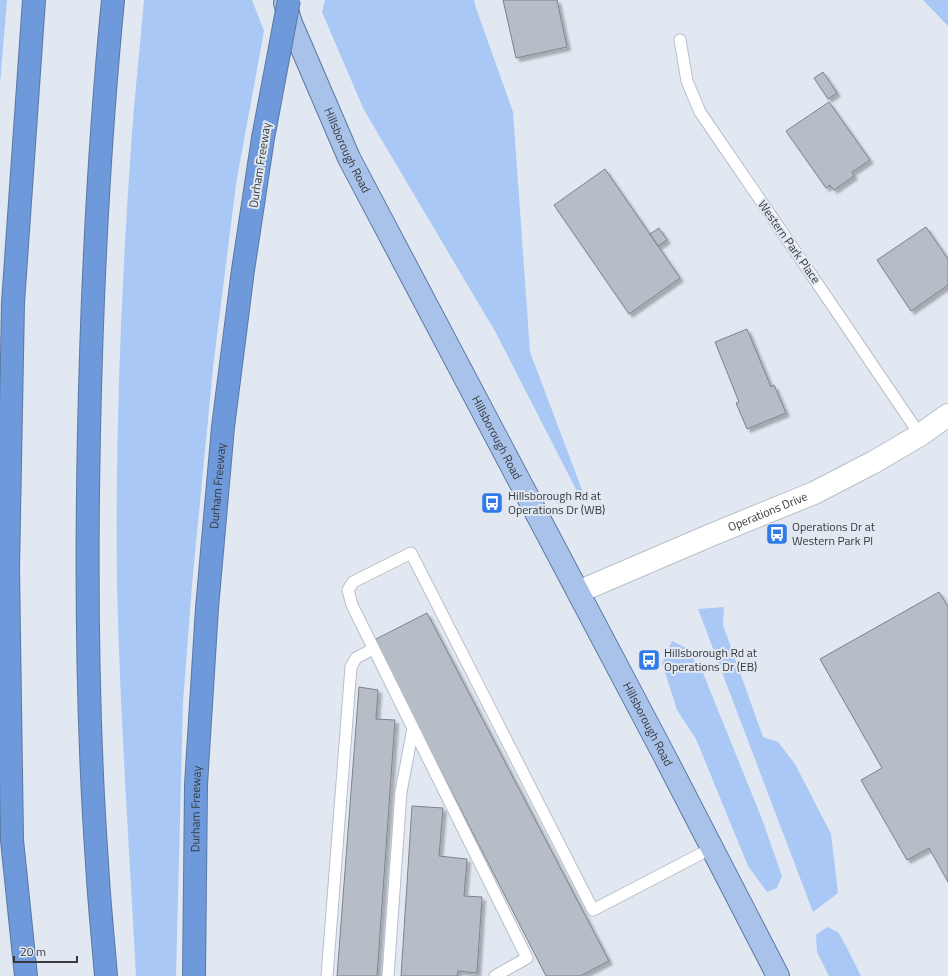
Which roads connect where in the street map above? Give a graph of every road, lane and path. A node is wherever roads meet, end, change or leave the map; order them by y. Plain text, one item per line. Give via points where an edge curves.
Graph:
1 (34, 0) edge
2 (113, 0) edge
3 (284, 0) edge
4 (289, 0) edge
5 (680, 40) dead end
6 (948, 415) edge
7 (920, 435) junction
8 (578, 592) junction
9 (373, 649) junction
10 (413, 728) junction
11 (0, 800) edge
12 (12, 840) junction
13 (712, 848) junction
14 (26, 976) edge
15 (106, 976) edge
16 (194, 976) edge
17 (327, 976) edge
18 (388, 976) edge
19 (495, 976) edge
20 (778, 976) edge

1 - 12 highway via 13,302 8,568
2 - 15 highway via 106,73 91,335 87,517 92,771
3 - 8 main road, Hillsborough Road via 291,23 350,158
4 - 16 highway, Durham Freeway, bridge via 263,138 223,427 207,608 196,785
5 - 7 lane, Western Park Place via 687,81 700,112
6 - 7 street, Operations Drive
7 - 8 street, Operations Drive via 814,493
8 - 13 main road, Hillsborough Road
9 - 10 lane
9 - 13 lane via 352,605 348,590 353,582 411,552 593,910
9 - 17 lane via 356,658 351,667
10 - 18 lane via 401,792
10 - 19 lane via 527,958
11 - 12 highway
12 - 14 highway
13 - 20 main road, Hillsborough Road

